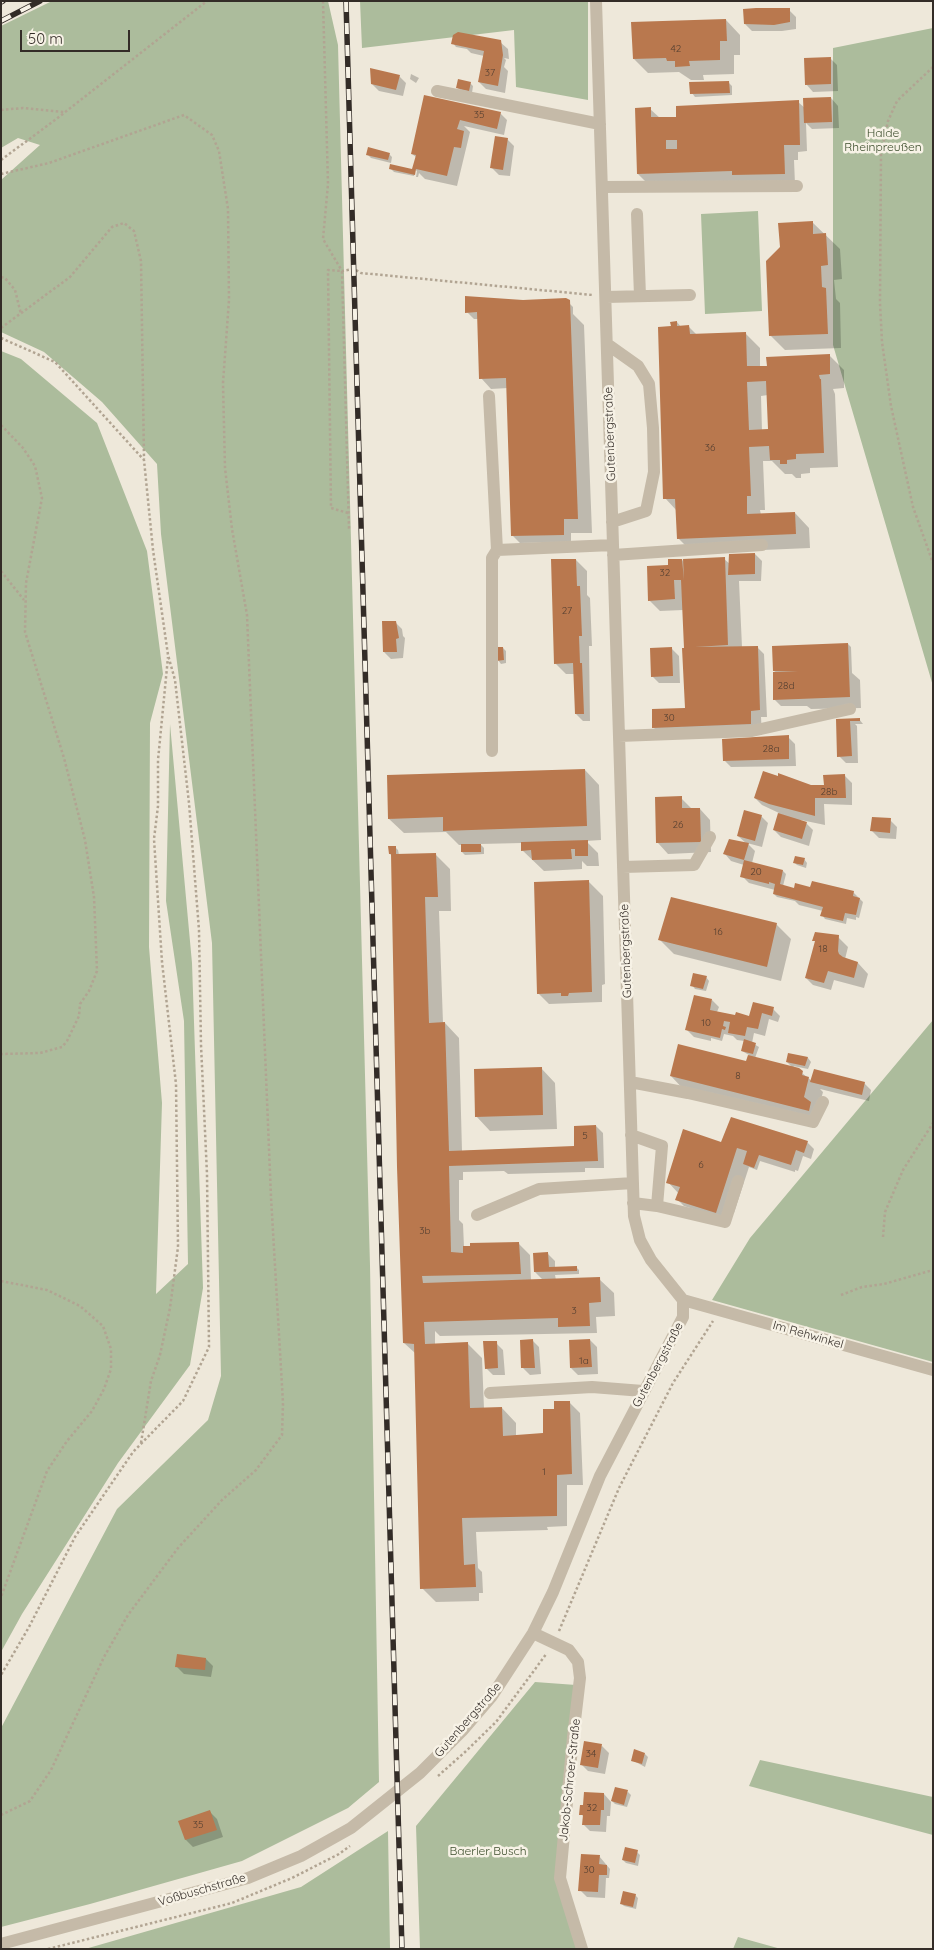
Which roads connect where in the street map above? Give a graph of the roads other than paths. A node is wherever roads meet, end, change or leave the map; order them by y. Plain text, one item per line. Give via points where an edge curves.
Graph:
1 (596, 1) edge
2 (437, 91) dead end
3 (600, 124) junction
4 (797, 186) dead end
5 (602, 187) junction
6 (637, 214) dead end
7 (690, 295) dead end
8 (640, 296) junction
9 (606, 297) junction
10 (607, 344) junction
11 (489, 396) dead end
12 (612, 522) junction
13 (762, 545) dead end
14 (497, 550) junction
15 (613, 550) junction
16 (850, 709) dead end
17 (619, 736) junction
18 (492, 750) dead end
19 (710, 837) dead end
20 (623, 867) junction
21 (630, 1082) junction
22 (823, 1102) dead end
23 (632, 1135) junction
24 (738, 1181) dead end
25 (633, 1184) junction
26 (634, 1204) junction
27 (657, 1206) junction
28 (477, 1215) dead end
29 (683, 1300) junction
30 (933, 1370) edge
31 (643, 1391) junction
32 (490, 1393) dead end
33 (533, 1634) junction
34 (387, 1799) joint
35 (1, 1944) edge
36 (582, 1949) edge

1 - 3 street, Gutenbergstraße
2 - 3 street
3 - 5 street, Gutenbergstraße
4 - 5 street
5 - 9 street, Gutenbergstraße
6 - 8 street
7 - 8 street
8 - 9 street
9 - 10 street, Gutenbergstraße
10 - 12 street, Gutenbergstraße
10 - 12 street via 638,366 649,384 653,428 654,472 646,511
11 - 14 street
12 - 15 street, Gutenbergstraße
13 - 15 street
14 - 15 street
14 - 18 street via 492,558
15 - 17 street, Gutenbergstraße
16 - 17 street via 752,730
17 - 20 street, Gutenbergstraße
19 - 20 street via 694,865
20 - 21 street, Gutenbergstraße
21 - 22 street via 813,1122
21 - 23 street, Gutenbergstraße
23 - 25 street, Gutenbergstraße
23 - 27 street via 662,1146
24 - 27 street via 725,1222
25 - 26 street, Gutenbergstraße
25 - 28 street via 539,1189
26 - 27 street
26 - 29 street, Gutenbergstraße via 640,1240 651,1260
29 - 30 street, Im Rehwinkel
29 - 31 street, Gutenbergstraße via 683,1317
31 - 32 street via 592,1387
31 - 33 street, Gutenbergstraße via 600,1476 554,1592
33 - 34 street, Gutenbergstraße via 492,1696 462,1731 420,1773
33 - 36 street, Jakob-Schroer-Straße via 569,1650 578,1662 580,1678 560,1878
34 - 35 street, Voßbuschstraße via 343,1833 301,1856 248,1878

